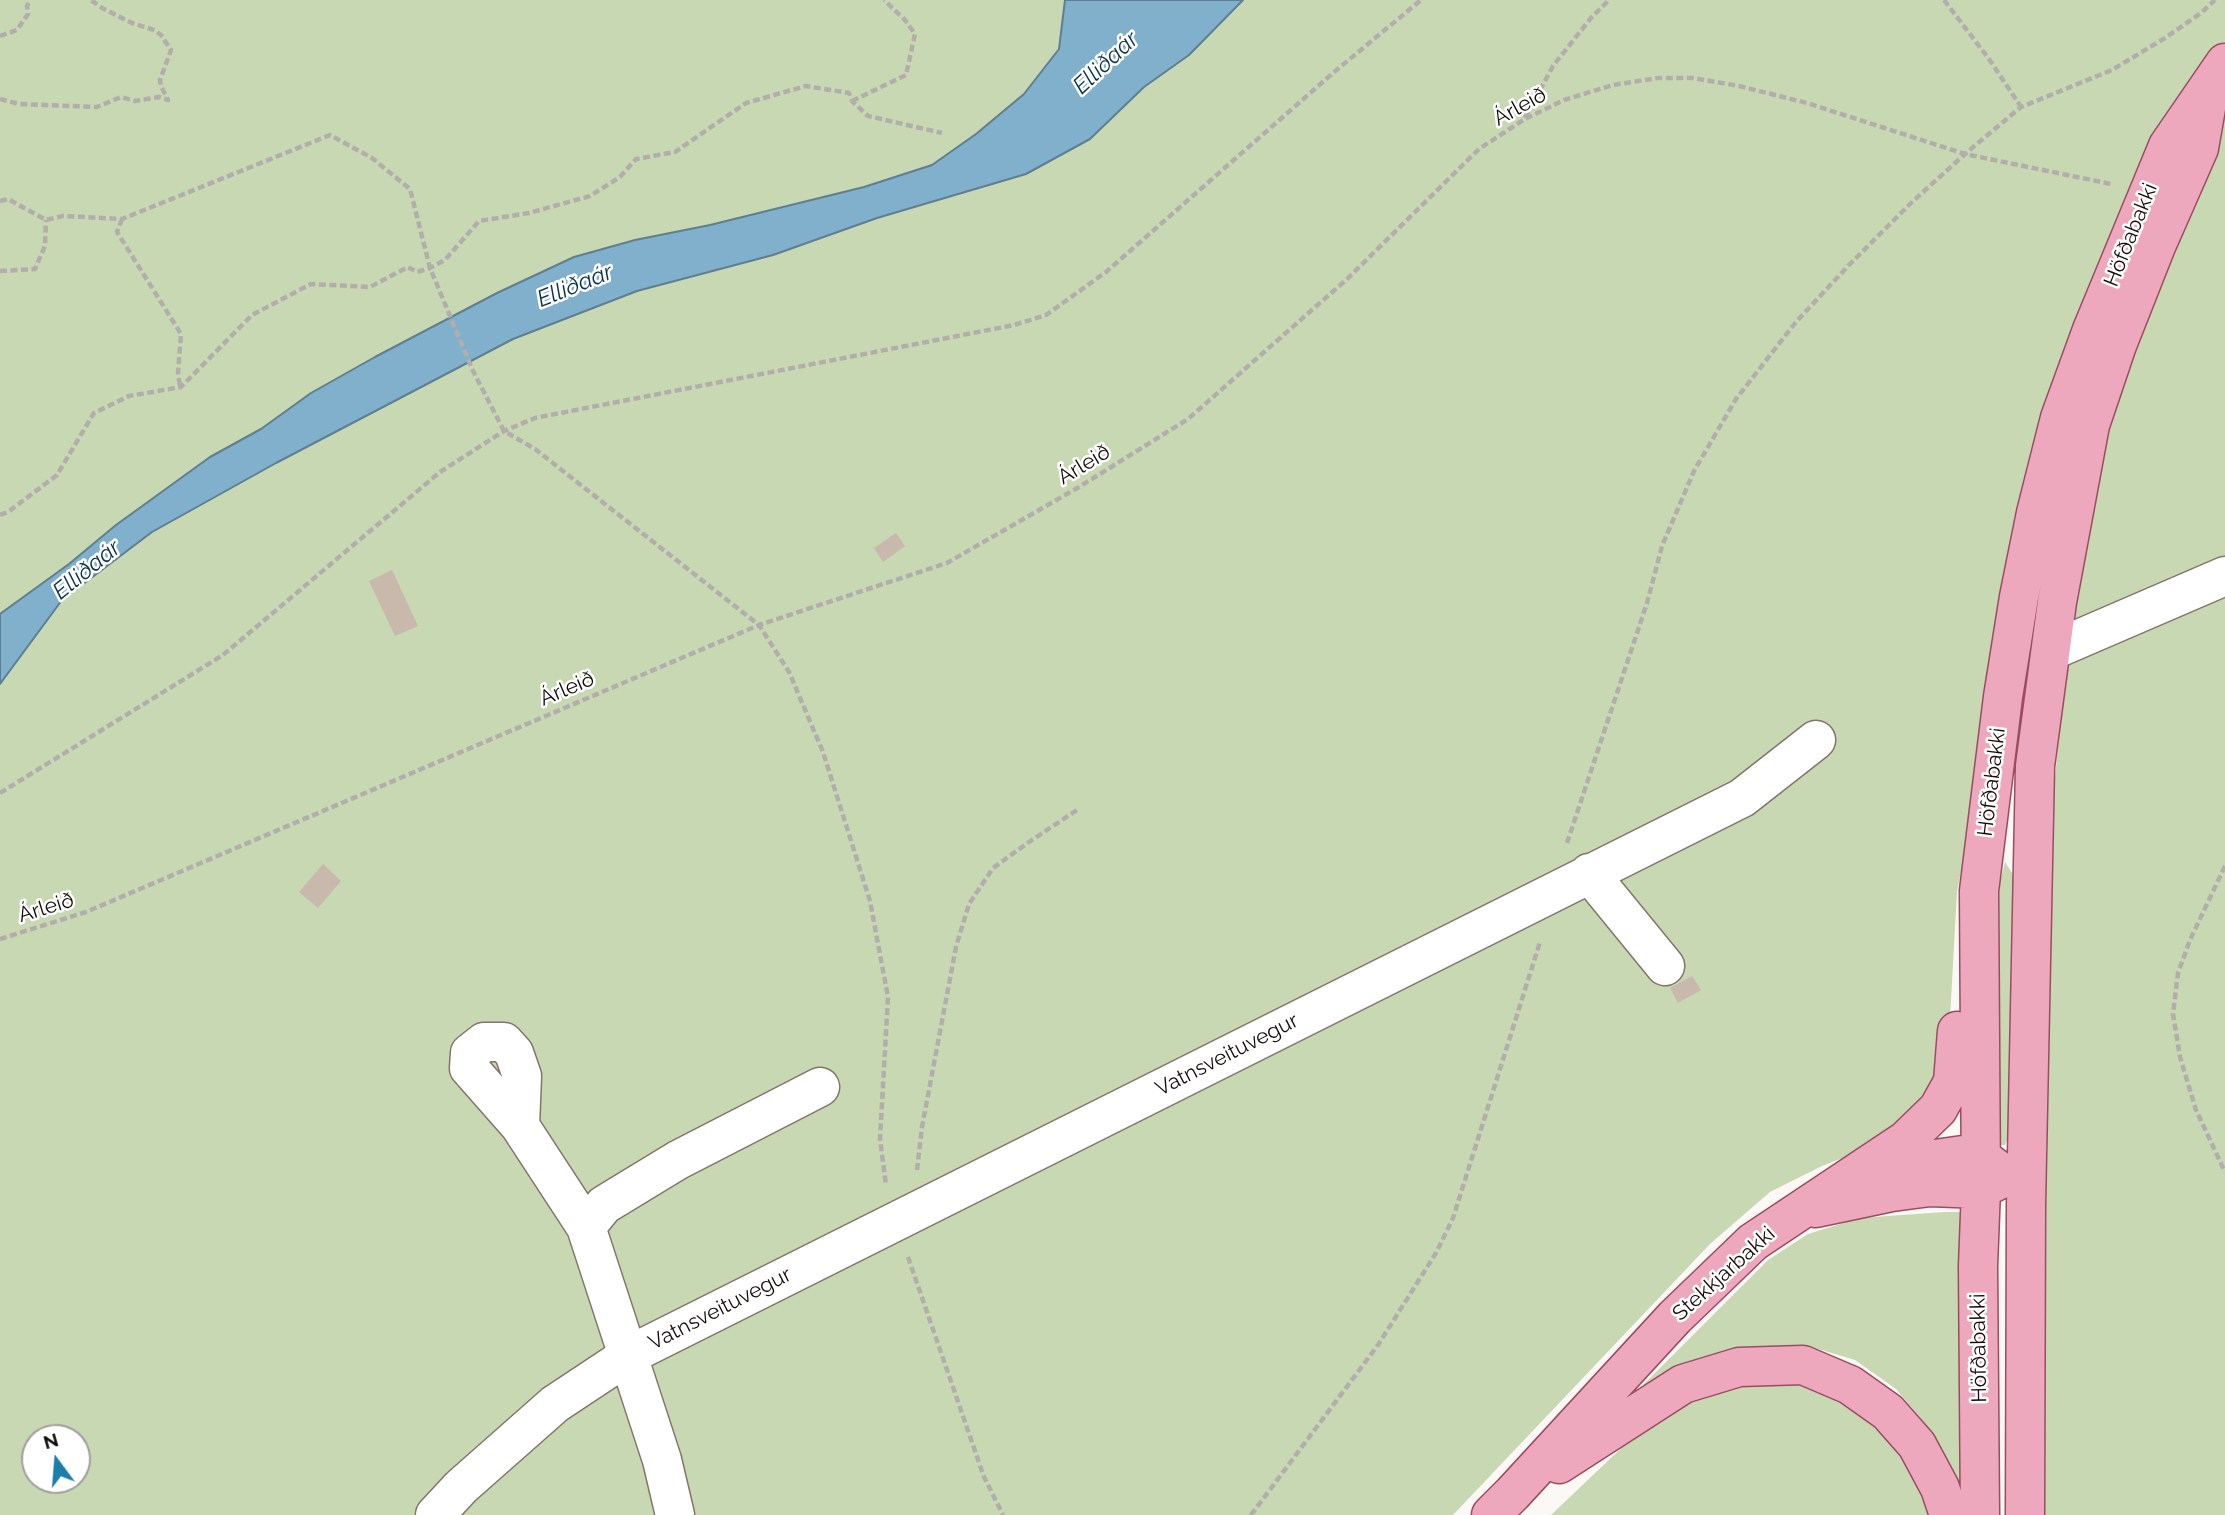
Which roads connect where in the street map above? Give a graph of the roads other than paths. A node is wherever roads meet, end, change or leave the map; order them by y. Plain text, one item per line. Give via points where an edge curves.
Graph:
1 (2217, 76) edge
2 (2225, 576) edge
3 (2051, 651) junction
4 (1816, 740) dead end
5 (1589, 873) junction
6 (1979, 891) junction
7 (1665, 966) dead end
8 (820, 1087) dead end
9 (520, 1126) dead end
10 (1858, 1170) junction
11 (2004, 1175) junction
12 (1797, 1212) junction
13 (586, 1227) junction
14 (629, 1355) junction
15 (1502, 1504) edge
16 (435, 1515) edge
17 (675, 1515) edge
18 (1948, 1515) edge
19 (1980, 1515) edge
20 (2025, 1515) edge

1 - 3 main road, Höfðabakki via 2199,148 2117,345 2090,425
1 - 6 main road, Höfðabakki via 2168,146 2060,418 2019,597
2 - 3 street
3 - 11 main road, Höfðabakki via 2035,766
4 - 5 street, Vatnsveituvegur via 1742,798
5 - 7 street
5 - 14 street, Vatnsveituvegur
6 - 10 main road via 1958,1012 1953,1082 1938,1109 1906,1140
6 - 11 main road, Höfðabakki
8 - 13 street via 678,1160 604,1205
9 - 13 street, Vatnsveituvegur
10 - 11 main road via 1963,1155
10 - 12 main road
11 - 12 main road, Stekkjarbakki
11 - 19 main road, Höfðabakki via 1978,1266
11 - 20 main road, Höfðabakki
12 - 15 main road, Stekkjarbakki via 1753,1242 1675,1317
13 - 14 street, Vatnsveituvegur
14 - 16 street, Vatnsveituvegur via 555,1404
14 - 17 street, Vatnsveituvegur
15 - 18 main road, Stekkjarbakki via 1683,1384 1739,1367 1803,1365 1850,1385 1888,1412 1917,1445 1940,1488

